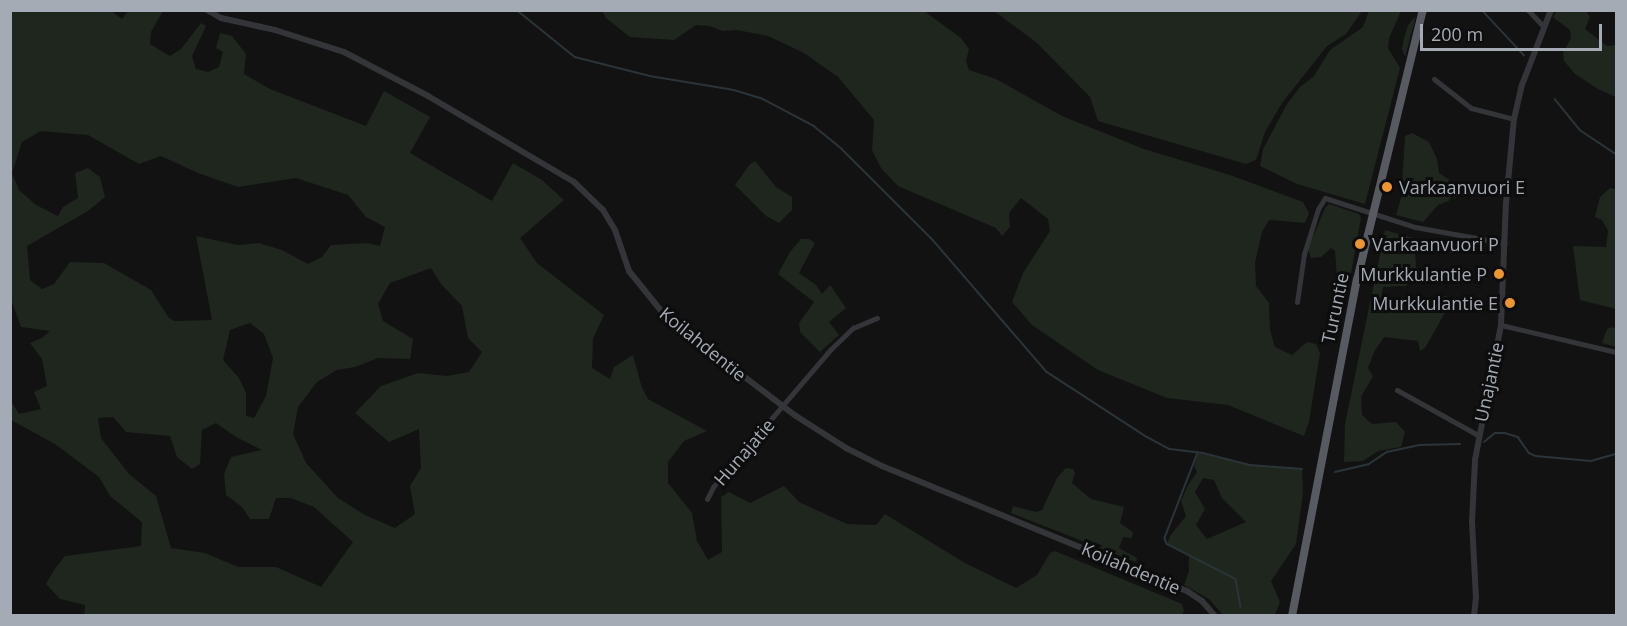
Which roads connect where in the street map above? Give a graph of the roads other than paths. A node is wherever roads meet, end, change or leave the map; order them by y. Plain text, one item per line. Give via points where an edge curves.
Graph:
1 (207, 10) edge
2 (1423, 10) edge
3 (1528, 10) edge
4 (1551, 10) edge
5 (1544, 27) junction
6 (1434, 79) dead end
7 (1514, 119) junction
8 (1373, 213) junction
9 (1505, 243) junction
10 (1297, 302) dead end
11 (877, 318) dead end
12 (1501, 325) junction
13 (1617, 352) edge
14 (1397, 390) dead end
15 (783, 406) junction
16 (1478, 435) junction
17 (707, 499) dead end
18 (1215, 615) edge
19 (1292, 615) edge
20 (1474, 615) edge

1 - 15 street, Koilahdentie via 221,18 344,52 428,96 574,182 603,210 630,271 666,317
2 - 8 highway, Turuntie
3 - 5 street
4 - 5 street, Unajantie
5 - 7 street, Unajantie
6 - 7 street via 1472,108
7 - 9 street, Unajantie
8 - 9 street via 1415,227
8 - 10 street via 1325,198 1304,254
8 - 19 highway, Turuntie via 1336,381
9 - 12 street, Unajantie
11 - 15 street, Hunajatie via 850,330
12 - 13 street
12 - 16 street, Unajantie
14 - 16 street
15 - 17 street, Hunajatie
15 - 18 street, Koilahdentie via 846,448 882,466 1186,591
16 - 20 street, Unajantie via 1473,499

